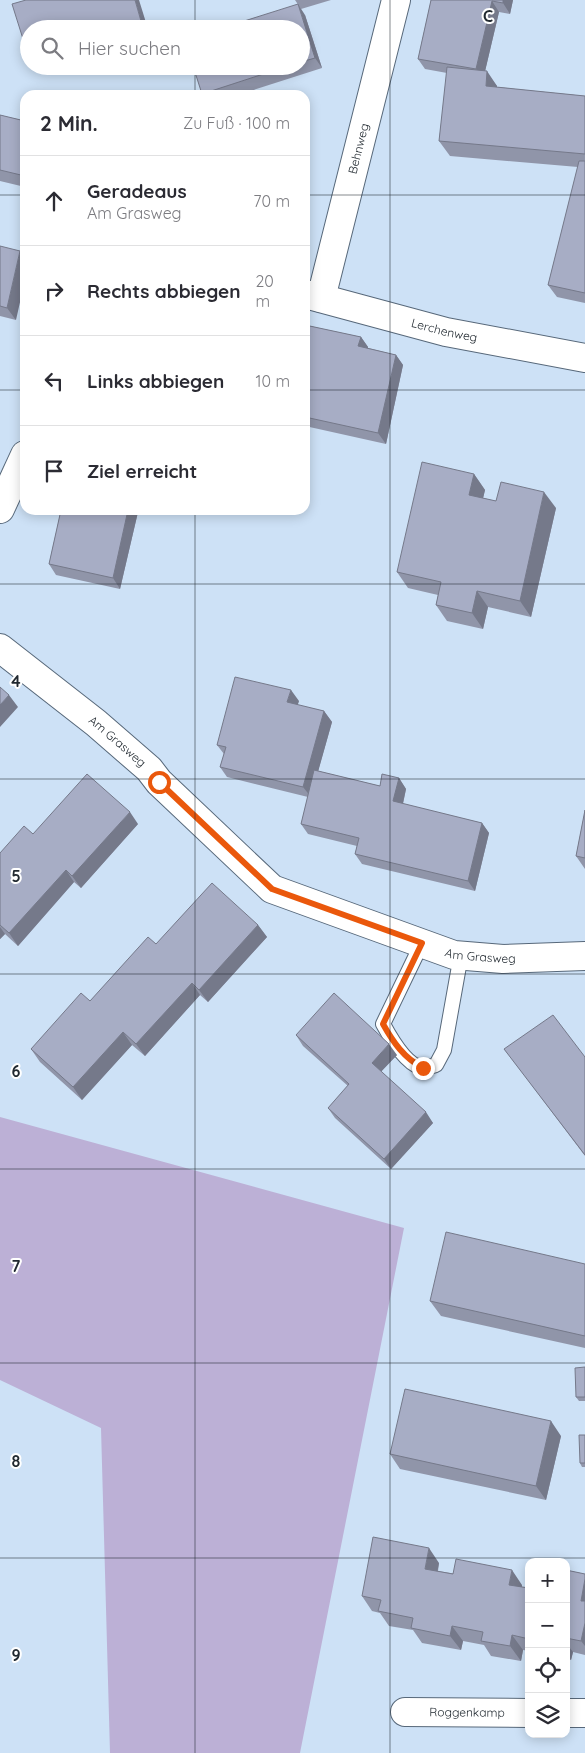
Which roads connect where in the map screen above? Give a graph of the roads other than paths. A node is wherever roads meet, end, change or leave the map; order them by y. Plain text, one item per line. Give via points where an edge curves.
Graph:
1 (396, 0) edge
2 (313, 296) edge
3 (585, 358) edge
4 (20, 466) edge
5 (0, 509) edge
6 (0, 648) edge
7 (422, 943) junction
8 (461, 955) junction
9 (585, 956) edge
10 (405, 1712) dead end
11 (525, 1713) edge
12 (570, 1713) edge
13 (585, 1713) edge

1 - 2 street, Behnweg
2 - 3 street, Lerchenweg via 446,332
4 - 5 street
6 - 7 street, Am Grasweg via 149,769 272,889
7 - 8 street, Am Grasweg
7 - 8 lane via 383,1024 392,1042 423,1068 436,1065 444,1050
8 - 9 street, Am Grasweg via 503,959
10 - 11 street, Roggenkamp
12 - 13 street

